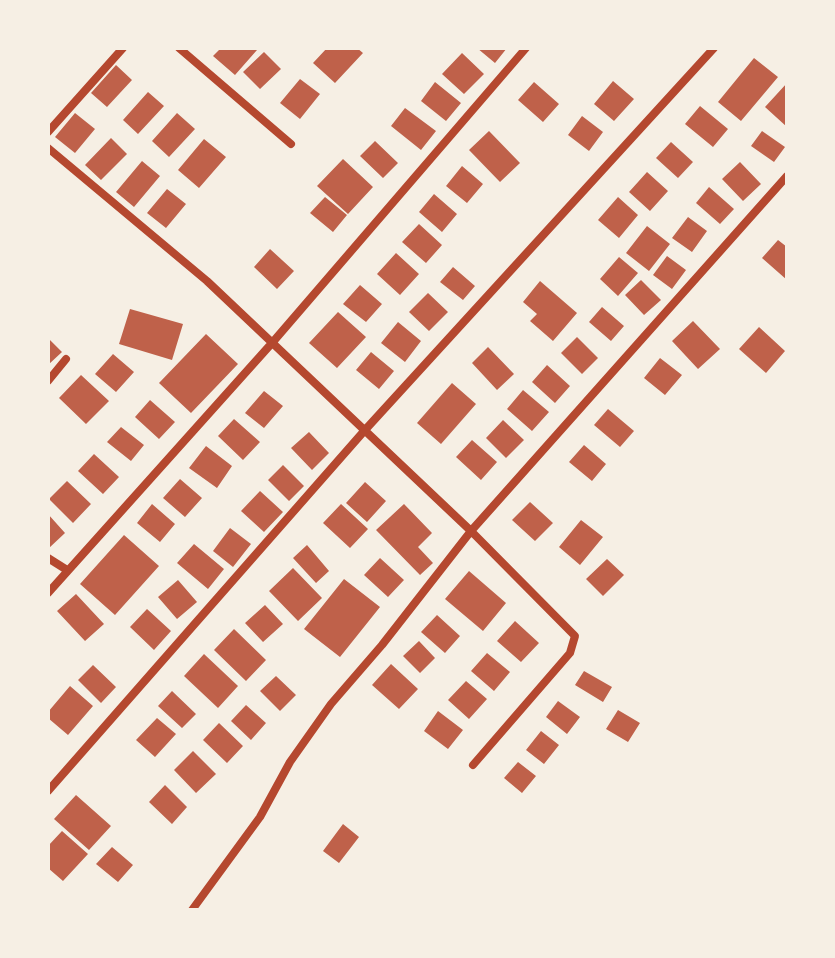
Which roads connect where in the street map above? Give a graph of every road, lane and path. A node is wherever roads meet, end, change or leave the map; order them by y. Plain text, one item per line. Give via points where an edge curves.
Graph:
1 (123, 48) edge
2 (179, 48) edge
3 (526, 48) edge
4 (714, 48) edge
5 (48, 132) edge
6 (291, 144) dead end
7 (48, 148) edge
8 (787, 176) edge
9 (272, 343) junction
10 (66, 359) dead end
11 (48, 381) edge
12 (365, 430) junction
13 (471, 531) junction
14 (48, 558) edge
15 (67, 570) junction
16 (48, 593) edge
17 (473, 765) dead end
18 (48, 791) edge
19 (192, 910) edge

1 - 5 street
2 - 6 street
3 - 9 street
4 - 12 street
7 - 9 street via 207,281
8 - 13 street
9 - 12 street
9 - 15 street
10 - 11 street
12 - 13 street
12 - 18 street
13 - 17 street via 575,636 570,653
13 - 19 street via 331,704 260,817
14 - 15 street
15 - 16 street

